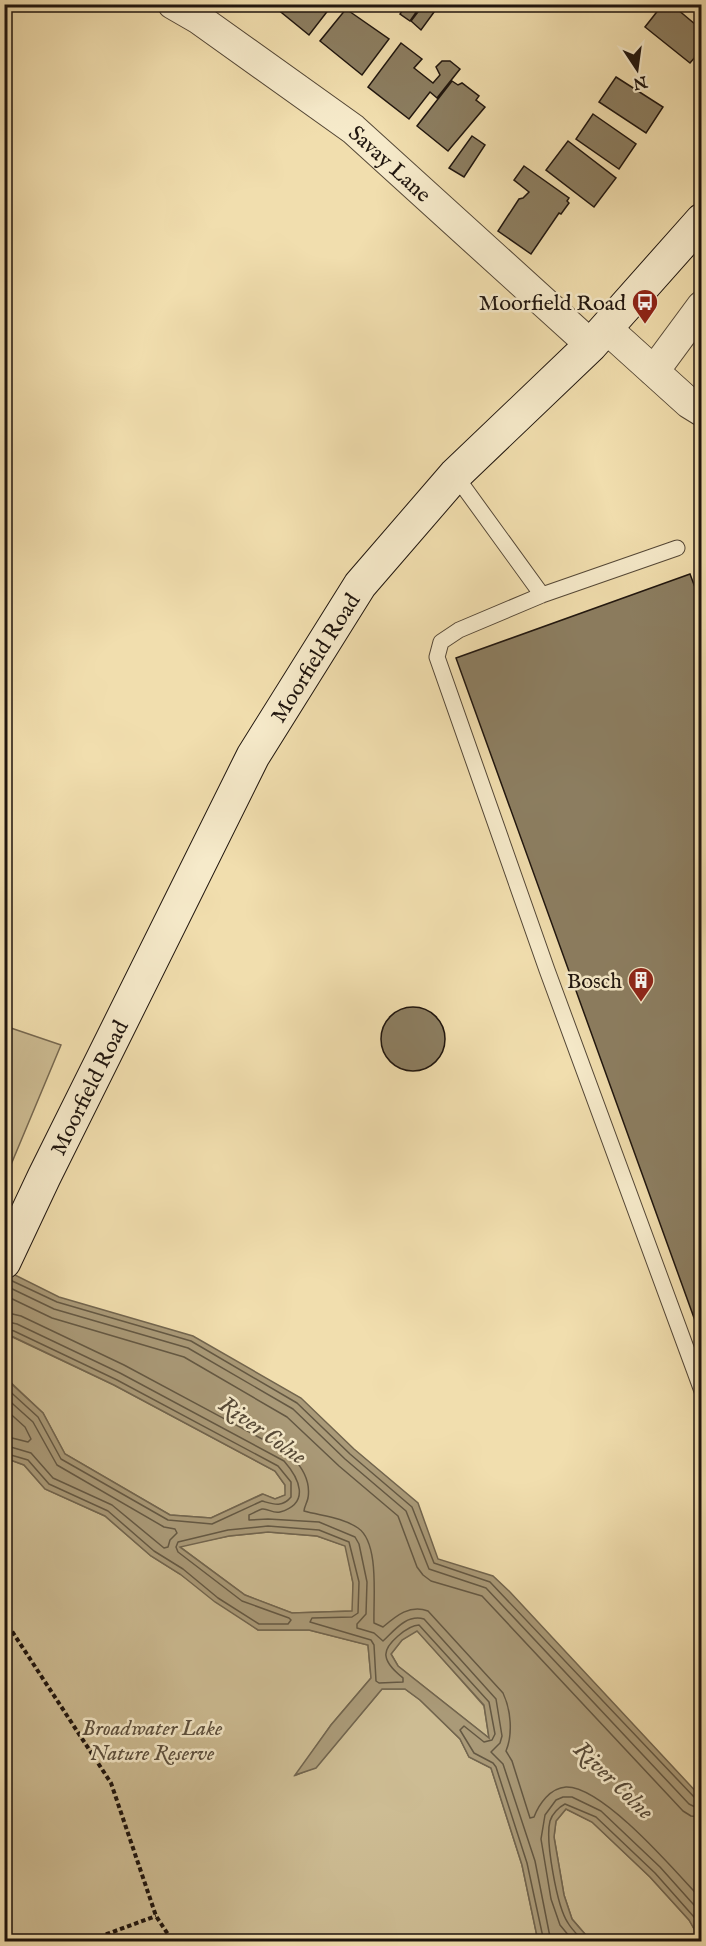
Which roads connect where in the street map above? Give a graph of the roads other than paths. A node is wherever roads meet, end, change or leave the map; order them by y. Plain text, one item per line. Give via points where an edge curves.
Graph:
1 (173, 4) edge
2 (702, 220) edge
3 (702, 306) edge
4 (599, 336) junction
5 (654, 371) junction
6 (702, 411) edge
7 (455, 475) junction
8 (677, 548) dead end
9 (542, 595) junction
10 (4, 1262) edge
11 (702, 1391) edge

1 - 4 street, Savay Lane via 200,19 353,129
2 - 4 street, Moorfield Road
3 - 5 street
4 - 5 street, Savay Lane
4 - 7 street, Moorfield Road
5 - 6 street, Savay Lane
7 - 9 lane
7 - 10 street, Moorfield Road via 360,585 253,756
8 - 9 lane
9 - 11 lane via 459,630 441,642 437,657

